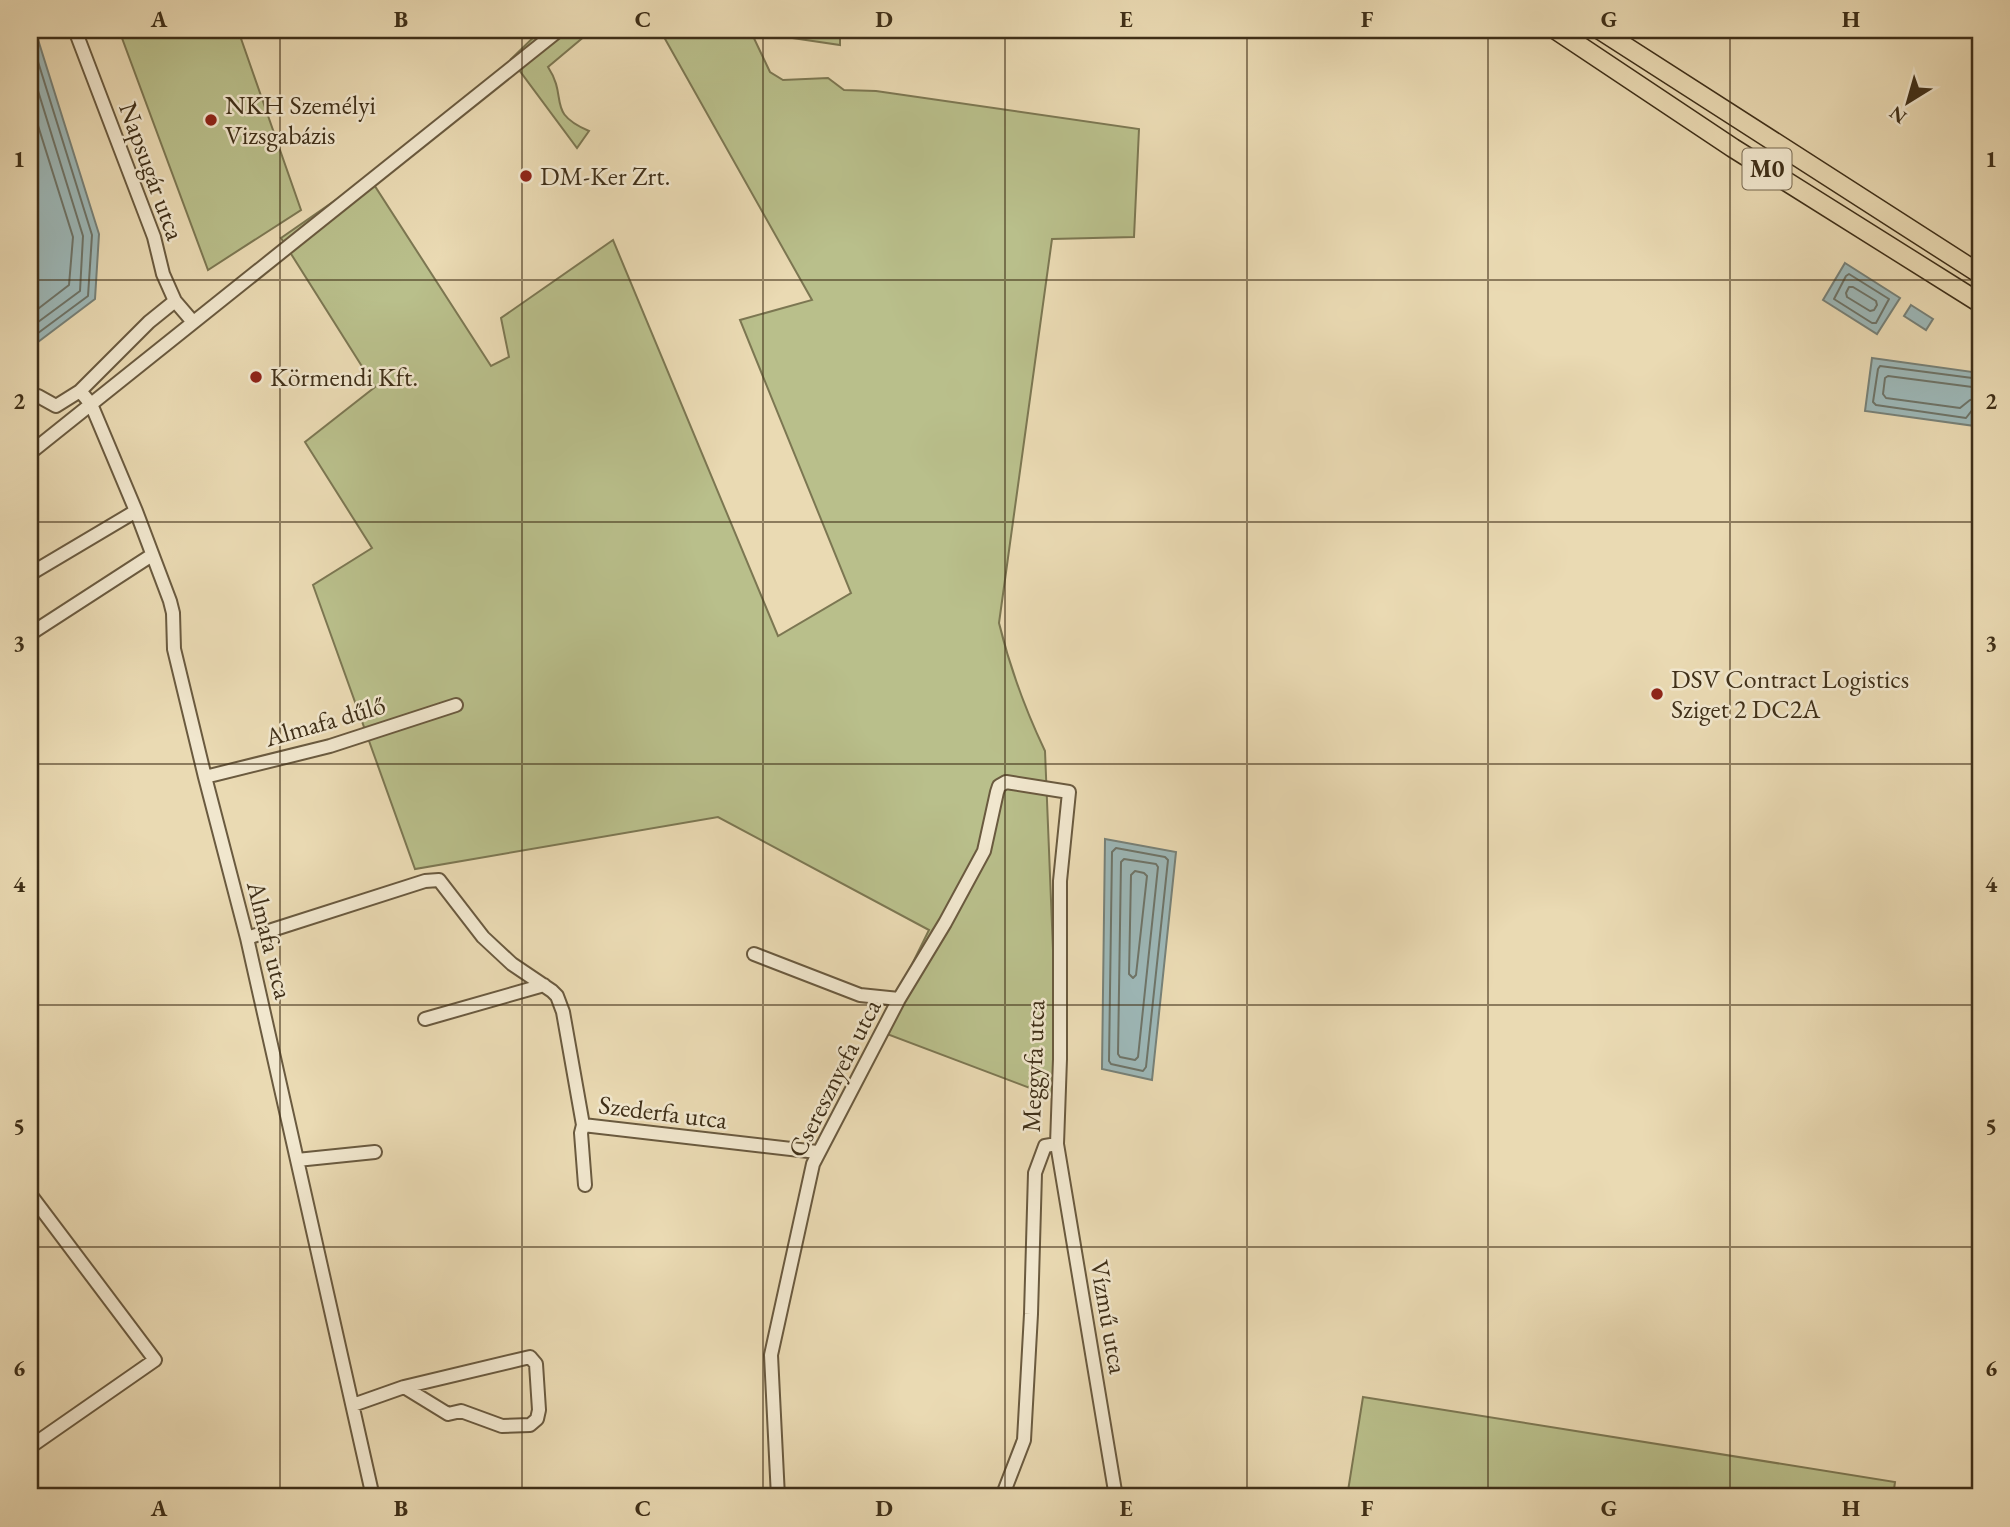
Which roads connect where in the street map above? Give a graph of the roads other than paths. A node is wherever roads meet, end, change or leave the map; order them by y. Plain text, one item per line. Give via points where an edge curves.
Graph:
1 (75, 30) edge
2 (559, 30) edge
3 (1556, 30) edge
4 (1600, 30) edge
5 (1980, 274) edge
6 (174, 301) junction
7 (1980, 303) edge
8 (193, 323) junction
9 (80, 391) junction
10 (30, 400) edge
11 (91, 404) junction
12 (30, 453) edge
13 (136, 511) junction
14 (152, 555) junction
15 (30, 574) edge
16 (30, 634) edge
17 (456, 705) dead end
18 (205, 777) junction
19 (1069, 792) joint
20 (247, 939) junction
21 (754, 954) dead end
22 (544, 985) junction
23 (899, 999) junction
24 (425, 1019) dead end
25 (583, 1125) junction
26 (1057, 1144) junction
27 (375, 1152) dead end
28 (817, 1152) junction
29 (297, 1160) junction
30 (585, 1185) dead end
31 (30, 1194) edge
32 (404, 1387) junction
33 (353, 1405) junction
34 (30, 1447) edge
35 (373, 1497) edge
36 (778, 1497) edge
37 (1002, 1497) edge
38 (1116, 1497) edge

1 - 6 street, Napsugár utca
2 - 8 street
3 - 7 highway, M0
4 - 5 highway, M0
6 - 8 street, Napsugár utca
6 - 9 street
8 - 11 street
9 - 10 street via 55,406 38,396
9 - 11 street, Almafa utca
11 - 12 street
11 - 13 street, Almafa utca
13 - 14 street, Almafa utca
13 - 15 street
14 - 16 street
14 - 18 street, Almafa utca via 173,613 174,649
17 - 18 street, Almafa dűlő via 330,746
18 - 20 street, Almafa utca
19 - 23 street, Cseresznyefa utca via 1016,782 1002,784 984,851
19 - 26 street, Meggyfa utca via 1060,881
20 - 22 street, Szederfa utca via 439,880 483,937
20 - 29 street, Almafa utca
21 - 23 street via 860,995
22 - 24 street
22 - 25 street, Szederfa utca via 557,996 563,1012
23 - 28 street, Cseresznyefa utca
25 - 28 street, Szederfa utca
25 - 30 street
26 - 37 street, Meggyfa utca via 1045,1146 1035,1173 1024,1440
26 - 38 street, Vízmű utca
27 - 29 street
28 - 36 street, Cseresznyefa utca via 771,1355
29 - 33 street, Almafa utca
31 - 34 street via 155,1360
32 - 32 street via 448,1414 461,1411 502,1426 530,1425 539,1410 536,1364 530,1357
32 - 33 street
33 - 35 street, Almafa utca

